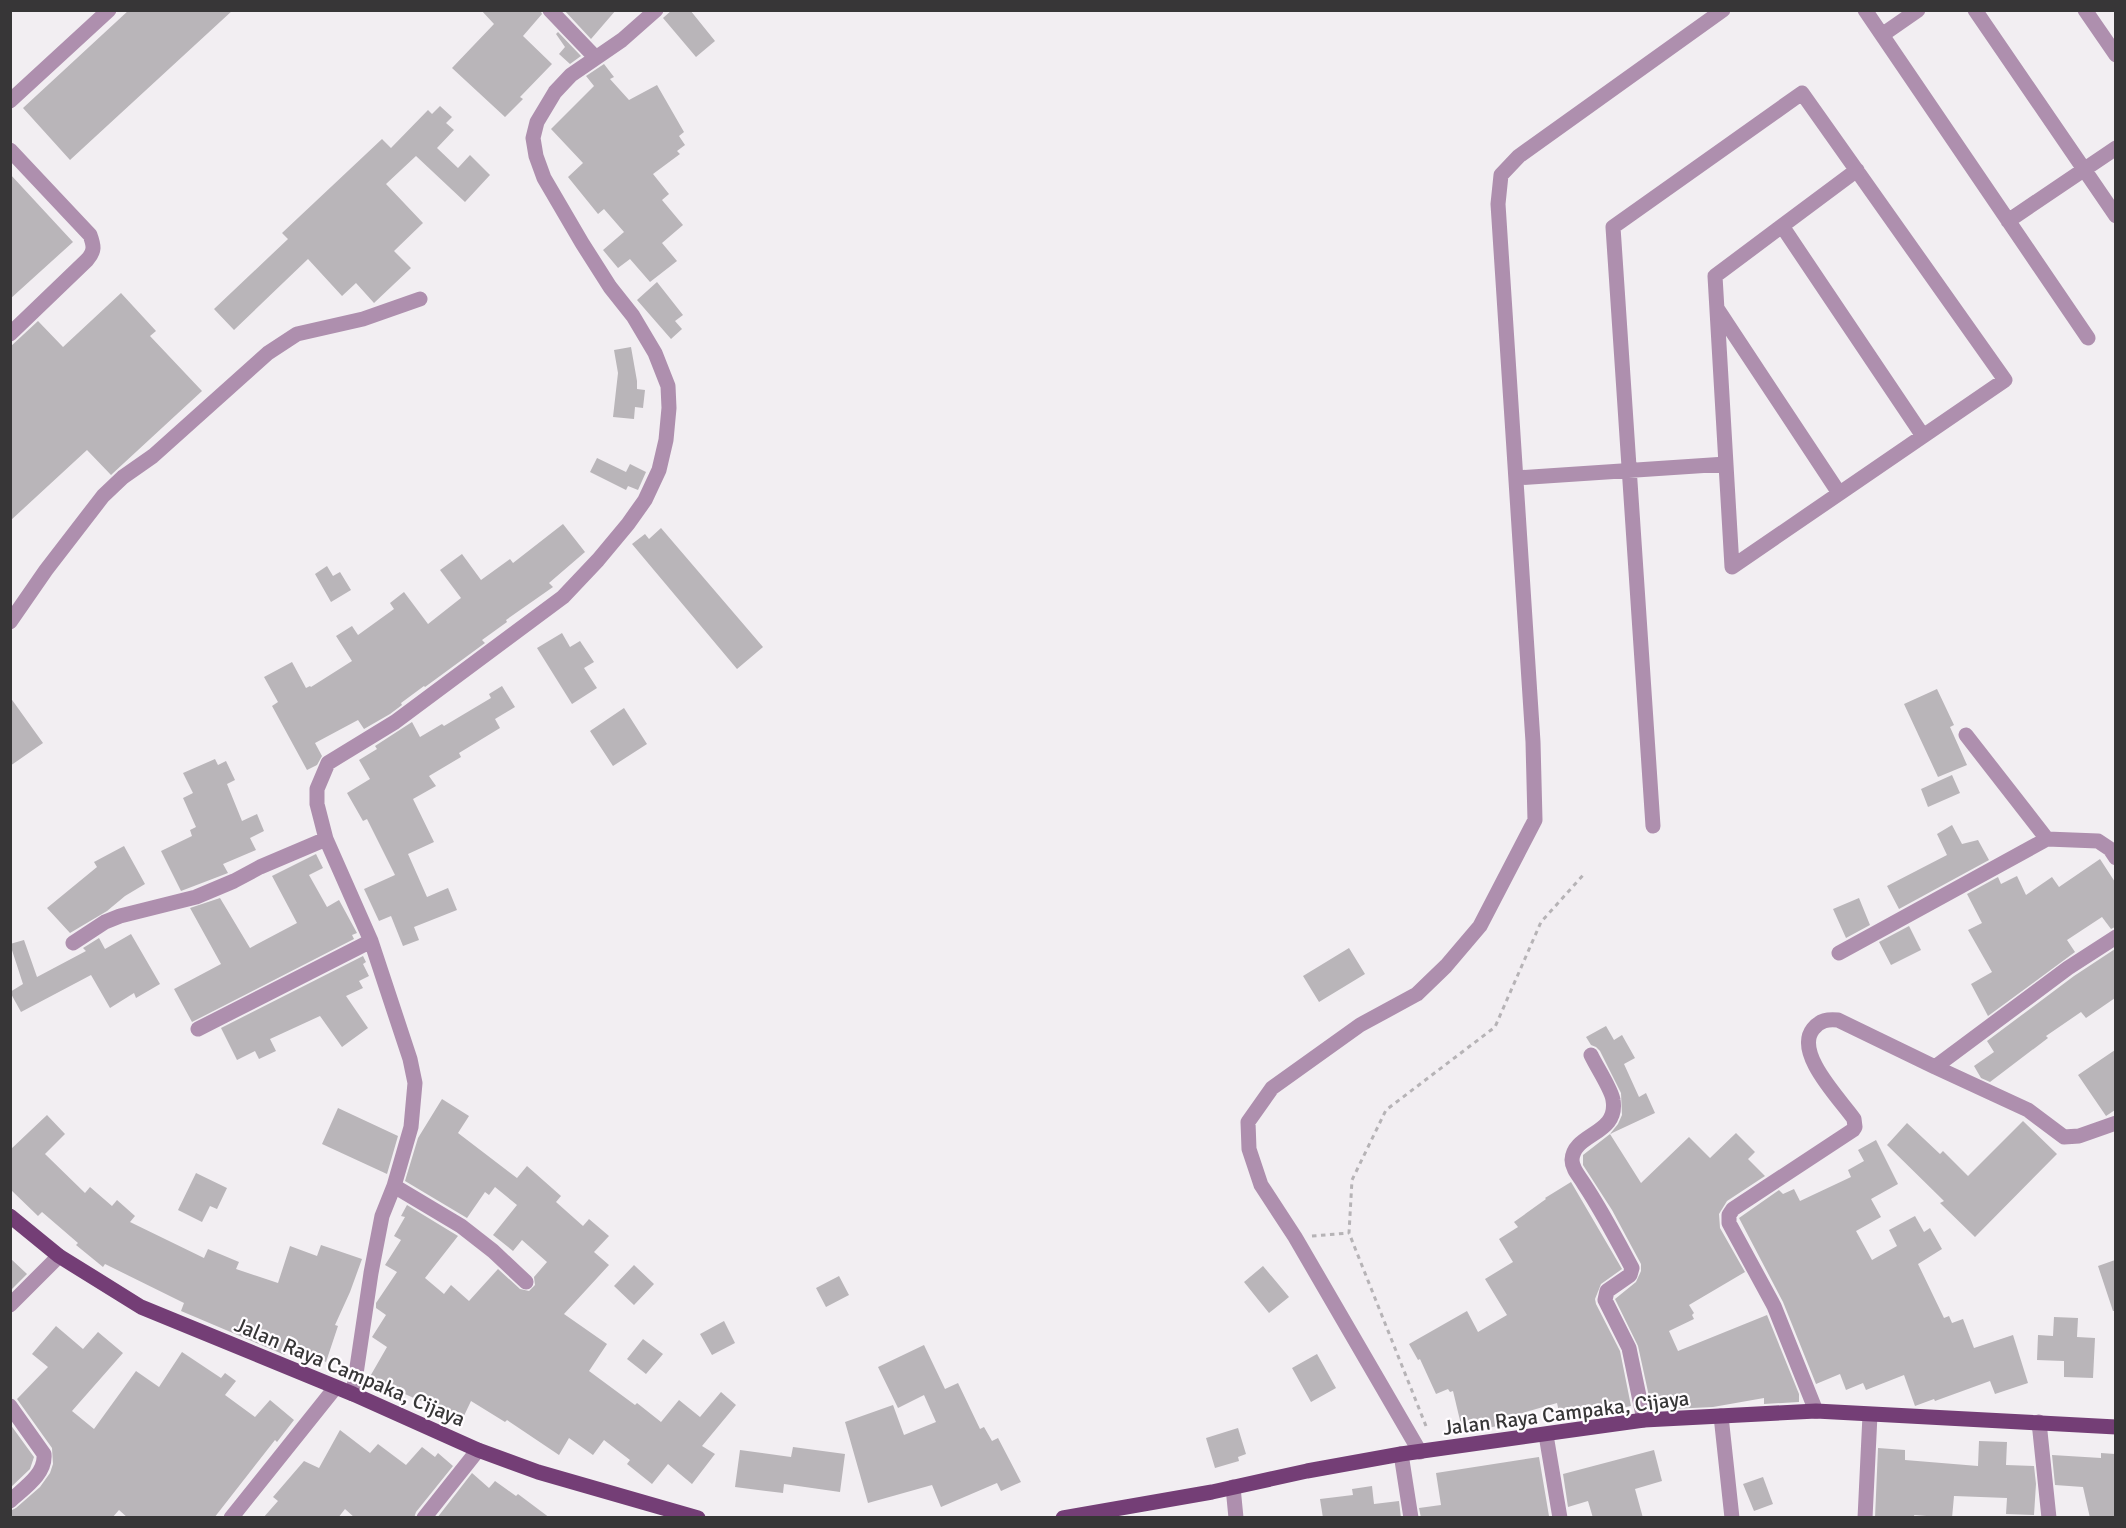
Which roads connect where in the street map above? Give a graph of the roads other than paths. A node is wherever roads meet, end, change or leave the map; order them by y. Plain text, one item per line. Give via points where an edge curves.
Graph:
1 (109, 10) edge
2 (550, 10) edge
3 (656, 10) edge
4 (1723, 10) edge
5 (1865, 10) edge
6 (1918, 10) edge
7 (1976, 10) edge
8 (2085, 10) edge
9 (1882, 35) junction
10 (2114, 50) edge
11 (595, 57) junction
12 (10, 101) edge
13 (2115, 148) edge
14 (10, 150) edge
15 (1857, 170) junction
16 (2084, 170) junction
17 (2115, 216) edge
18 (2008, 221) junction
19 (1782, 226) junction
20 (420, 299) dead end
21 (1717, 309) junction
22 (10, 334) edge
23 (2088, 338) dead end
24 (1923, 436) junction
25 (1726, 464) junction
26 (1629, 471) junction
27 (1516, 478) junction
28 (1839, 493) junction
29 (10, 622) edge
30 (1966, 735) dead end
31 (1653, 826) dead end
32 (326, 839) junction
33 (2047, 839) junction
34 (2115, 858) edge
35 (2115, 937) edge
36 (371, 941) junction
37 (73, 943) dead end
38 (1839, 953) dead end
39 (198, 1029) dead end
40 (1590, 1055) dead end
41 (1935, 1067) junction
42 (2115, 1123) edge
43 (394, 1186) junction
44 (12, 1221) edge
45 (59, 1256) junction
46 (526, 1282) dead end
47 (10, 1305) edge
48 (335, 1388) junction
49 (353, 1394) junction
50 (10, 1406) edge
51 (1816, 1411) junction
52 (1870, 1415) junction
53 (1721, 1416) junction
54 (1644, 1420) junction
55 (2039, 1422) junction
56 (2115, 1427) edge
57 (1546, 1435) junction
58 (478, 1450) junction
59 (1420, 1452) junction
60 (1401, 1454) junction
61 (1233, 1487) junction
62 (10, 1501) edge
63 (1088, 1516) edge
64 (231, 1518) edge
65 (424, 1518) edge
66 (698, 1518) edge
67 (1063, 1518) edge
68 (1236, 1518) edge
69 (1411, 1518) edge
70 (1560, 1518) edge
71 (1732, 1518) edge
72 (1864, 1518) edge
73 (2049, 1518) edge

1 - 12 street
2 - 11 street
3 - 11 street via 622,40
4 - 27 street via 1519,156 1501,175 1498,204
5 - 9 street
6 - 9 street
7 - 16 street
8 - 10 street
9 - 18 street
11 - 32 street via 555,92 537,122 533,138 544,178 610,287 656,353 668,386 669,408 659,470 628,524 563,597 395,722 328,763 317,789
13 - 16 street
14 - 22 street via 90,235 93,253
15 - 19 street
15 - 24 street via 2005,380
15 - 26 street via 1802,93 1613,227
16 - 17 street
16 - 18 street
18 - 23 street
19 - 21 street via 1715,276
19 - 24 street
20 - 29 street via 363,319 297,334 268,353 103,496
21 - 25 street
21 - 28 street
24 - 28 street
25 - 26 street
25 - 28 street via 1732,567
26 - 27 street
26 - 31 street
27 - 59 street via 1535,820 1480,926 1446,966 1418,994 1360,1025 1272,1089 1248,1122 1249,1149 1261,1185
30 - 33 street
32 - 36 street
32 - 37 street via 196,897 105,922
33 - 34 street via 2098,841
33 - 38 street
35 - 41 street
36 - 39 street
36 - 43 street via 415,1083 411,1127
40 - 54 street via 1613,1099 1612,1117 1575,1148 1573,1167 1632,1268 1630,1275 1604,1297 1629,1348
41 - 42 street via 2028,1110 2064,1137 2079,1136
41 - 51 street via 1838,1020 1820,1022 1809,1037 1809,1056 1854,1119 1855,1127 1728,1215 1774,1306
43 - 46 street via 461,1226
43 - 49 street via 382,1216
44 - 45 main road, Jalan Raya Campaka, Cijaya
45 - 47 street
45 - 48 main road, Jalan Raya Campaka, Cijaya via 141,1307
48 - 49 main road, Jalan Raya Campaka, Cijaya
48 - 64 street
49 - 58 main road, Jalan Raya Campaka, Cijaya
50 - 62 street via 44,1454 45,1462 42,1470
51 - 52 main road, Jalan Raya Campaka, Cijaya
51 - 53 main road, Jalan Raya Campaka, Cijaya
52 - 55 main road, Jalan Raya Campaka, Cijaya
52 - 72 street
53 - 54 main road, Jalan Raya Campaka, Cijaya
53 - 71 street
54 - 57 main road, Jalan Raya Campaka, Cijaya
55 - 56 main road, Jalan Raya Campaka, Cijaya
55 - 73 street
57 - 59 main road, Jalan Raya Campaka, Cijaya
57 - 70 street
58 - 65 street
58 - 66 main road, Jalan Raya Campaka, Cijaya via 538,1472
59 - 60 main road, Jalan Raya Campaka, Cijaya
60 - 61 main road, Jalan Raya Campaka, Cijaya
60 - 69 street
61 - 63 main road, Jalan Raya Campaka, Cijaya
61 - 68 street
63 - 67 main road, Jalan Raya Campaka, Cijaya

